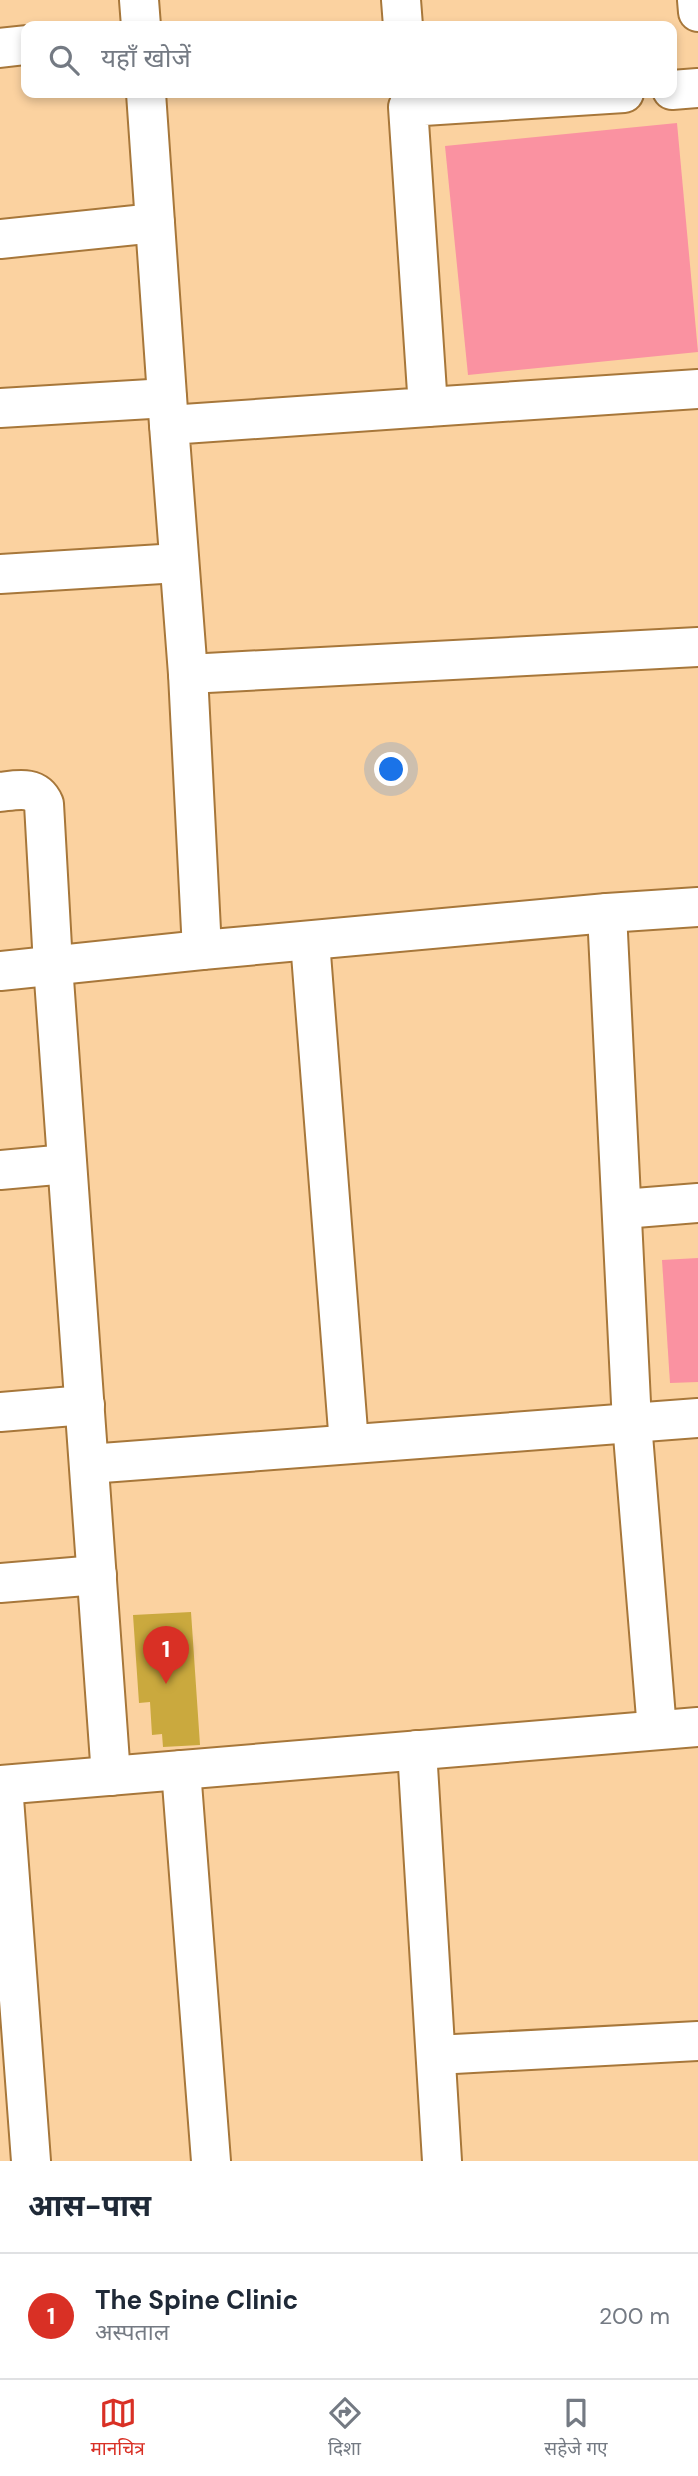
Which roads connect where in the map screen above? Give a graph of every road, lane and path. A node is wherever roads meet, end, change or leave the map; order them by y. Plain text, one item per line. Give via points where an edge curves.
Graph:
1 (139, 0) edge
2 (401, 0) edge
3 (697, 0) edge
4 (698, 12) edge
5 (141, 21) edge
6 (403, 21) edge
7 (21, 46) edge
8 (0, 48) edge
9 (698, 88) edge
10 (677, 90) edge
11 (146, 98) edge
12 (470, 98) edge
13 (408, 100) edge
14 (155, 223) junction
15 (0, 239) edge
16 (698, 389) edge
17 (428, 407) junction
18 (0, 408) edge
19 (168, 411) junction
20 (178, 563) junction
21 (0, 574) edge
22 (698, 647) edge
23 (188, 674) junction
24 (0, 792) edge
25 (698, 907) edge
26 (607, 913) junction
27 (310, 941) junction
28 (202, 950) junction
29 (52, 965) junction
30 (0, 971) edge
31 (67, 1164) junction
32 (0, 1170) edge
33 (698, 1203) edge
34 (623, 1209) junction
35 (85, 1405) junction
36 (0, 1412) edge
37 (698, 1418) edge
38 (632, 1423) junction
39 (349, 1444) junction
40 (89, 1464) junction
41 (97, 1575) junction
42 (0, 1583) edge
43 (698, 1727) edge
44 (657, 1730) junction
45 (417, 1750) junction
46 (180, 1770) junction
47 (111, 1776) junction
48 (2, 1785) edge
49 (698, 2041) edge
50 (436, 2054) junction
51 (31, 2161) edge
52 (211, 2161) edge
53 (442, 2161) edge

1 - 5 street
2 - 6 street
3 - 4 street
7 - 8 street
9 - 10 street
11 - 14 street
12 - 13 street
13 - 17 street
14 - 15 street
14 - 19 street
16 - 17 street
17 - 19 street
18 - 19 street
19 - 20 street
20 - 21 street
20 - 23 street
22 - 23 street
23 - 28 street
24 - 29 street via 36,792 44,804
25 - 26 street
26 - 27 street
26 - 34 street
27 - 28 street
27 - 39 street
28 - 29 street
29 - 30 street
29 - 31 street
31 - 32 street
31 - 35 street
33 - 34 street
34 - 38 street
35 - 36 street
35 - 40 street
37 - 38 street
38 - 39 street
38 - 44 street
39 - 40 street
40 - 41 street
41 - 42 street
41 - 47 street
43 - 44 street
44 - 45 street
45 - 46 street
45 - 50 street
46 - 47 street
46 - 52 street
47 - 48 street
48 - 51 street
49 - 50 street
50 - 53 street

